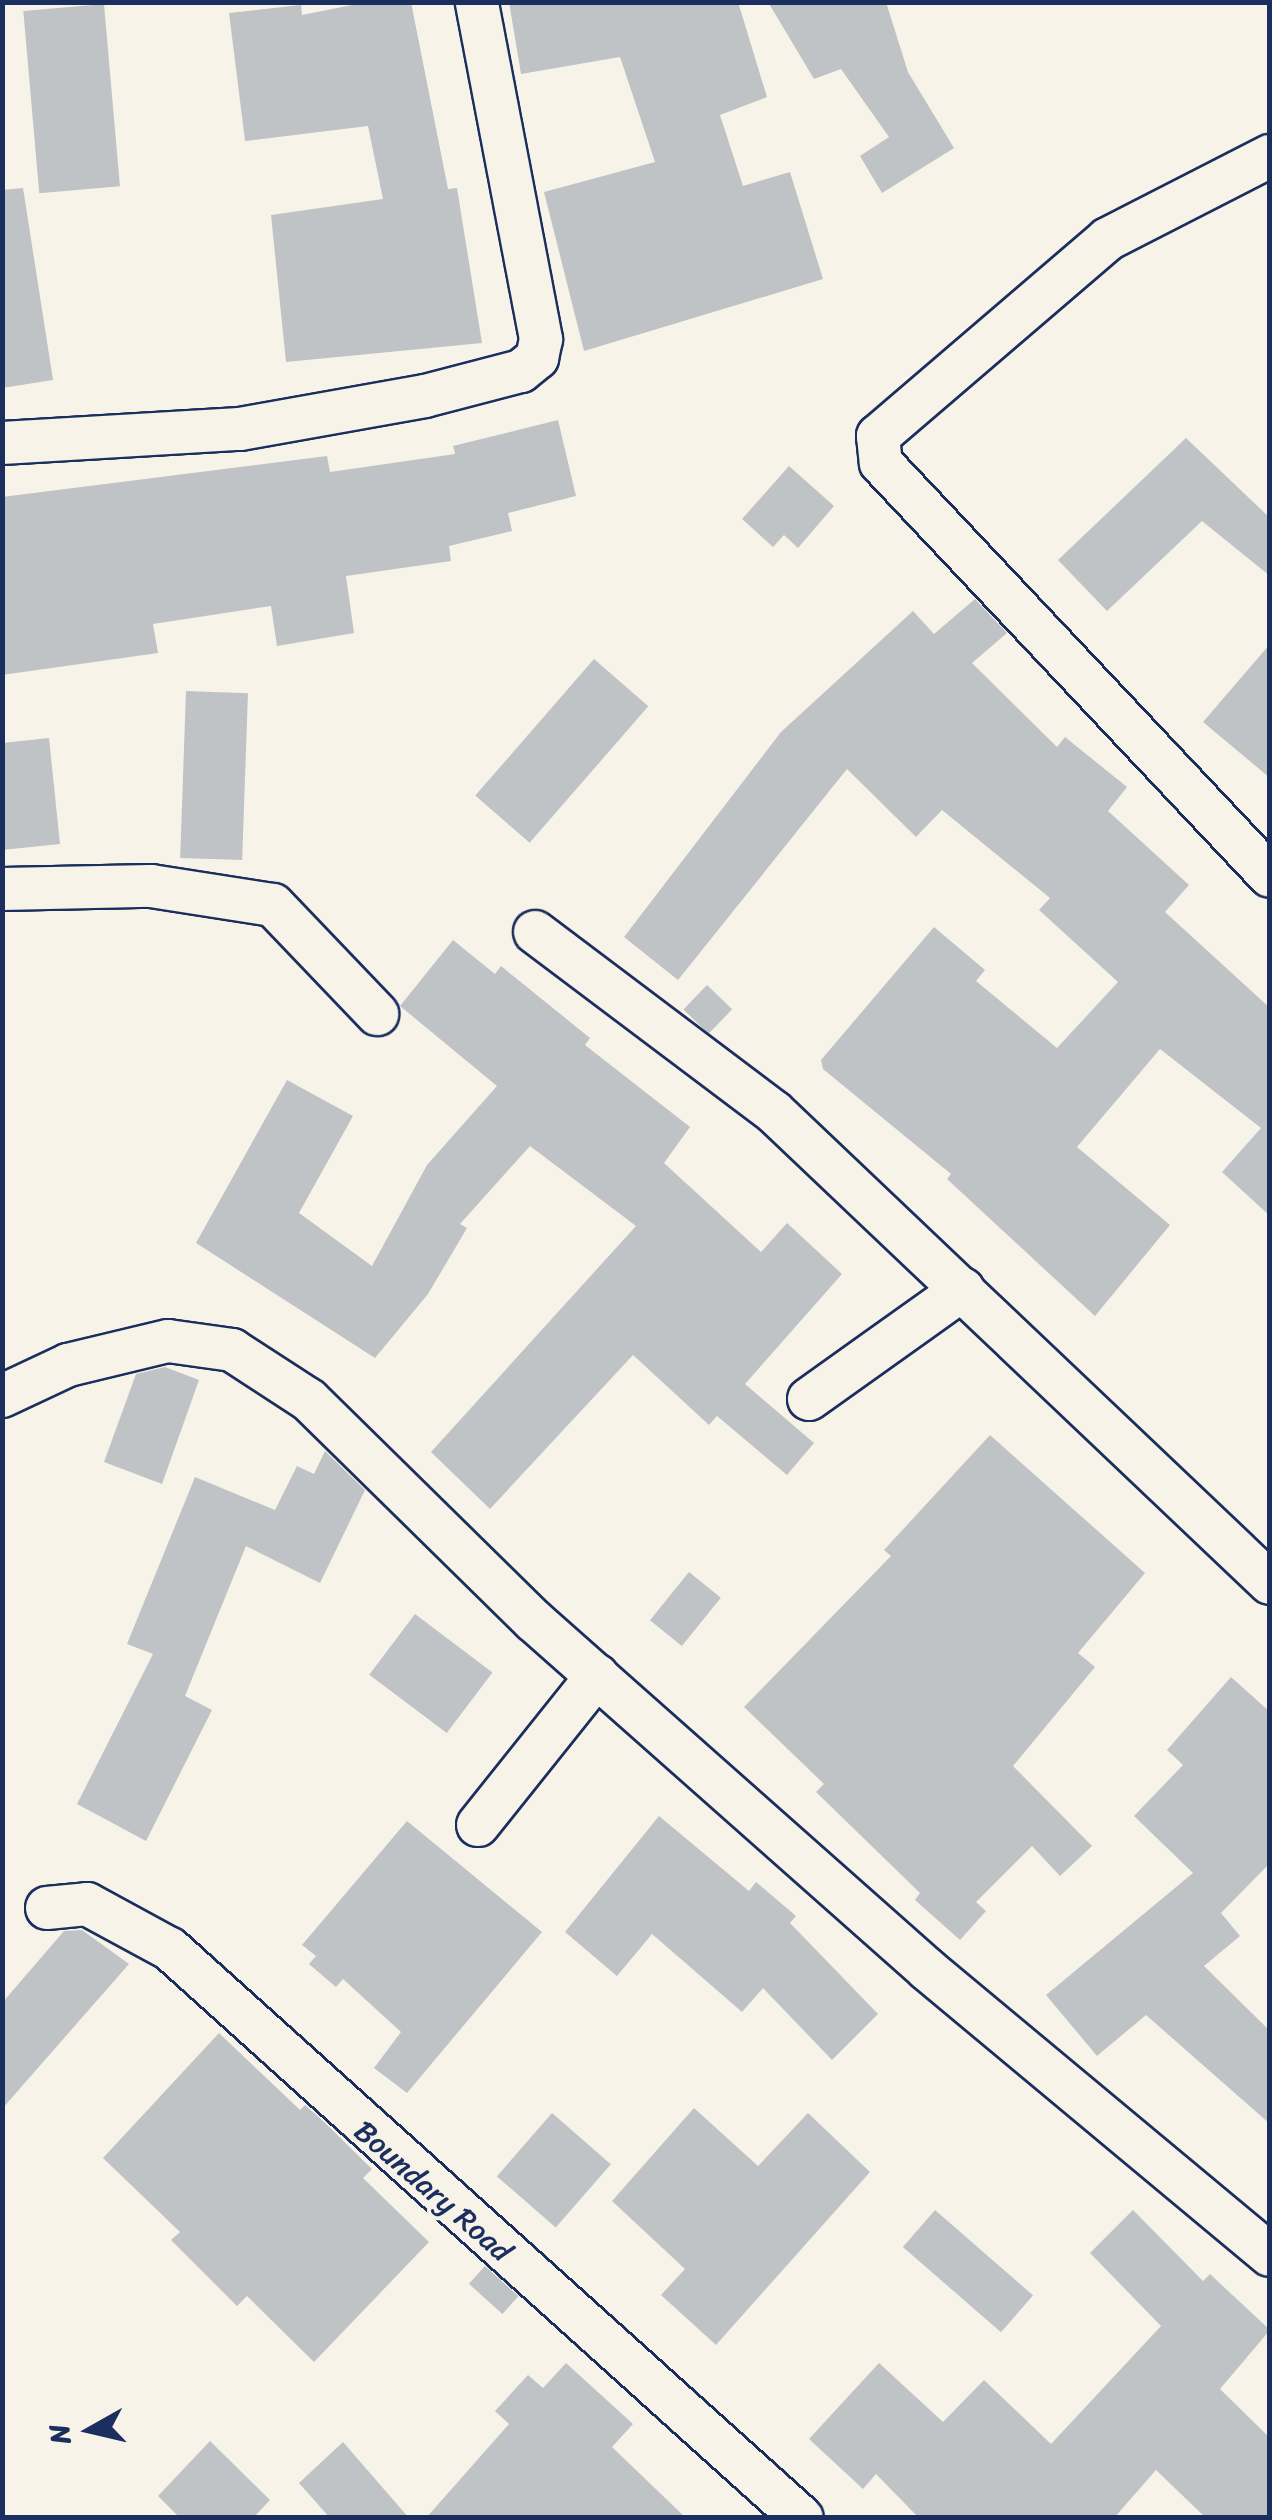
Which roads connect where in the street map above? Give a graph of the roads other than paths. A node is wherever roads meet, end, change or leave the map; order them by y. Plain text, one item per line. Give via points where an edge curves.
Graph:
1 (477, 2) edge
2 (1270, 156) edge
3 (2, 443) edge
4 (1270, 876) edge
5 (2, 889) edge
6 (535, 932) dead end
7 (377, 1014) dead end
8 (963, 1289) junction
9 (2, 1396) edge
10 (809, 1398) dead end
11 (1270, 1582) edge
12 (597, 1676) junction
13 (478, 1824) dead end
14 (46, 1908) dead end
15 (1270, 2255) edge
16 (802, 2518) edge

1 - 3 street via 541,338 537,358 521,370 425,396 260,426
2 - 4 street via 1108,239 878,436 881,463
5 - 7 street via 151,886 274,905
6 - 8 street via 774,1112
8 - 10 street
8 - 11 street
9 - 12 street via 68,1365 168,1341 232,1350 308,1400
12 - 13 street
12 - 15 street via 928,1970
14 - 16 street, Boundary Road via 87,1904 170,1949

